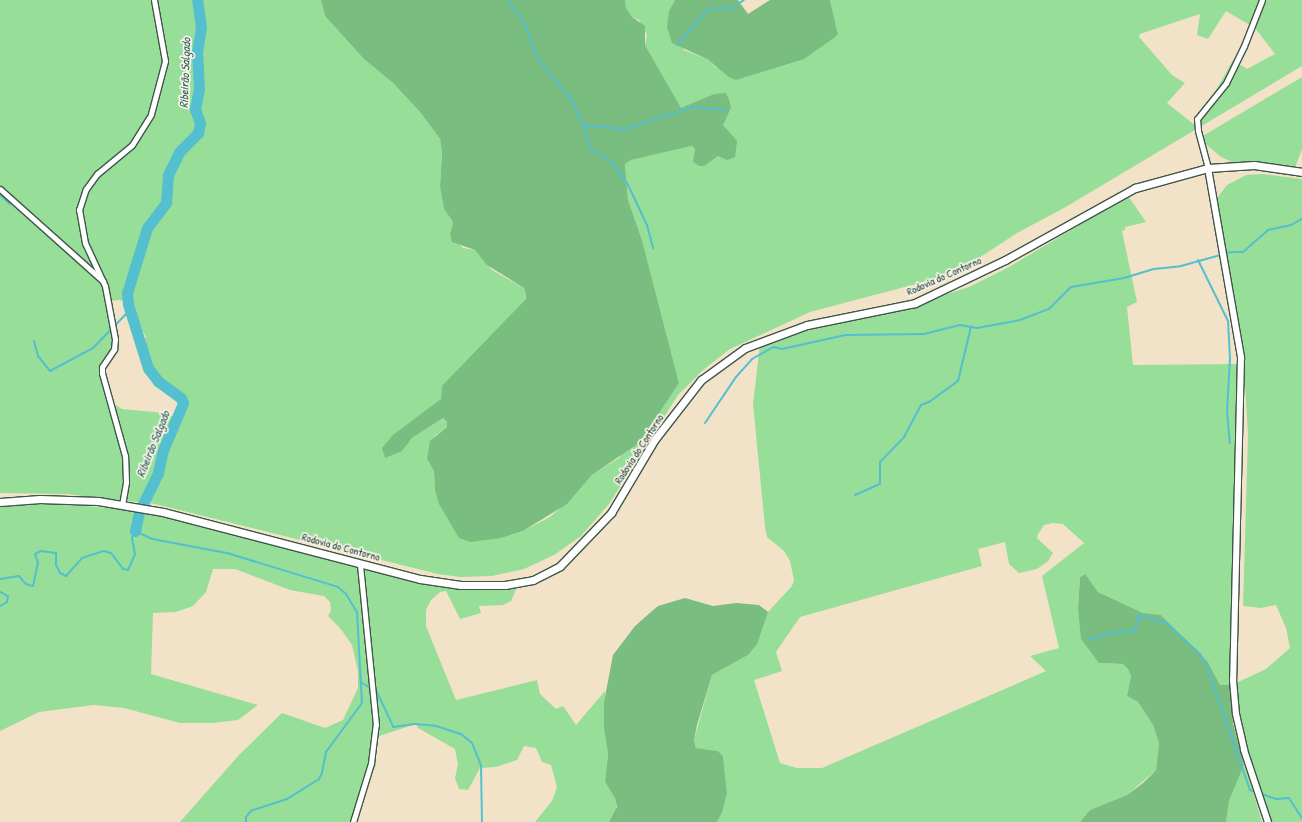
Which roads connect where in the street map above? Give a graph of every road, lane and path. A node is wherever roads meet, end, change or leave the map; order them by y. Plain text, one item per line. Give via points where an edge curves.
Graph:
1 (154, 0) edge
2 (1262, 0) edge
3 (1208, 168) junction
4 (1302, 172) edge
5 (0, 188) edge
6 (103, 281) junction
7 (0, 502) edge
8 (122, 505) junction
9 (360, 564) junction
10 (353, 822) edge
11 (1268, 822) edge

1 - 6 street via 165,62 151,114 132,145 97,174 86,189 79,210 85,243
2 - 3 street via 1226,83 1198,119 1198,130
3 - 4 main road, Rodovia do Contorno via 1254,165
3 - 9 main road, Rodovia do Contorno via 1135,188 1006,260 914,303 807,325 745,348 701,380 656,439 611,513 560,566 533,580 505,585 461,585 420,579
3 - 11 street via 1241,358 1233,672 1236,714 1244,750
5 - 6 street
6 - 8 street via 115,339 114,349 102,367 102,372 125,456 126,482
7 - 8 main road, Rodovia do Contorno via 40,499
8 - 9 main road, Rodovia do Contorno via 253,534
9 - 10 street via 376,725 371,763

